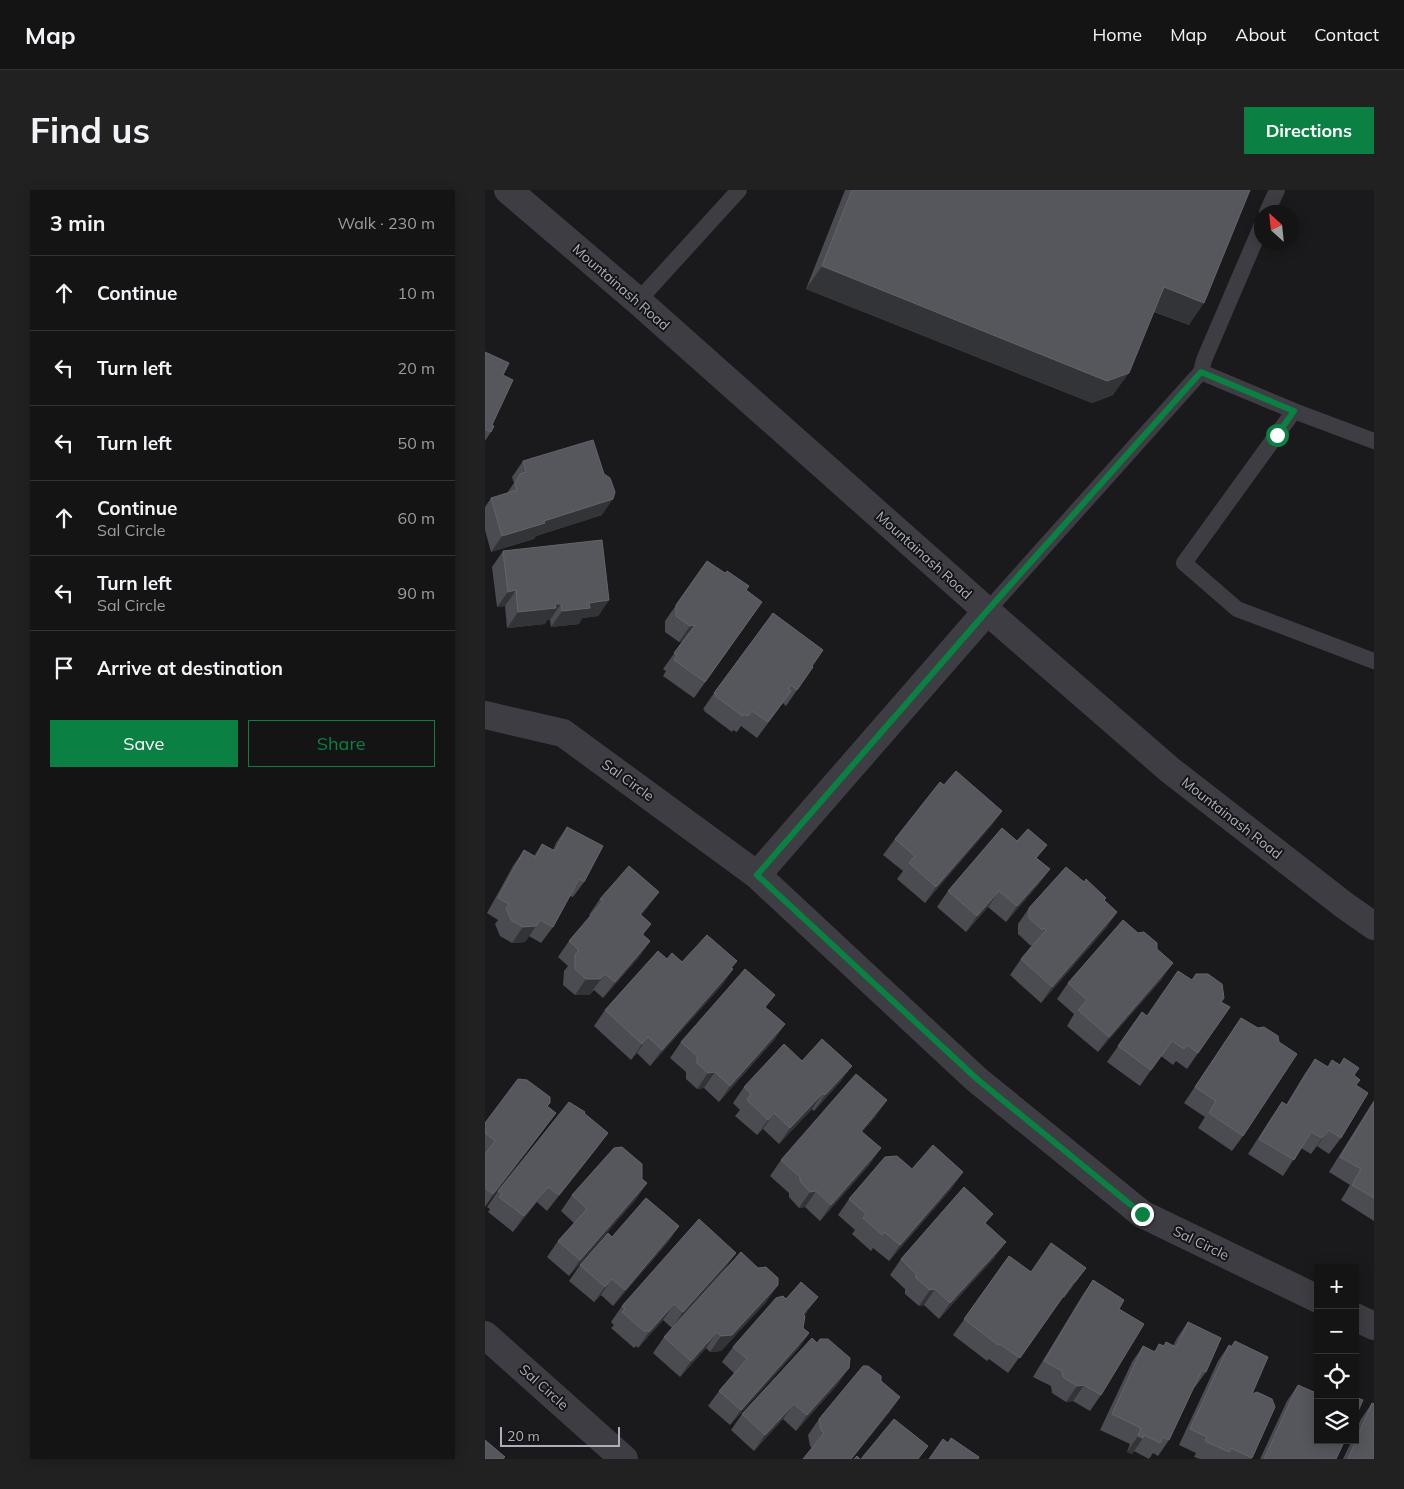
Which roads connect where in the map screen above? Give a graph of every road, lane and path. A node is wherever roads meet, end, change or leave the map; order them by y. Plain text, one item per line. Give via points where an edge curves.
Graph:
1 (508, 190) edge
2 (739, 190) edge
3 (1277, 190) edge
4 (1270, 205) edge
5 (1254, 243) edge
6 (638, 301) junction
7 (1201, 372) junction
8 (1294, 411) junction
9 (1374, 441) edge
10 (987, 611) junction
11 (1374, 661) edge
12 (485, 715) edge
13 (757, 875) junction
14 (1374, 926) edge
15 (1314, 1297) edge
16 (1359, 1318) edge
17 (1374, 1326) edge
18 (485, 1335) edge
19 (625, 1459) edge

1 - 6 street, Mountainash Road
2 - 6 lane
3 - 4 lane
5 - 7 lane
6 - 10 street, Mountainash Road
7 - 8 lane
7 - 10 lane
8 - 9 lane
8 - 11 lane via 1184,563 1237,609
10 - 13 street
10 - 14 street, Mountainash Road via 1170,770
12 - 13 street, Sal Circle via 563,733
13 - 15 street, Sal Circle via 977,1079 1142,1214
16 - 17 street
18 - 19 street, Sal Circle

